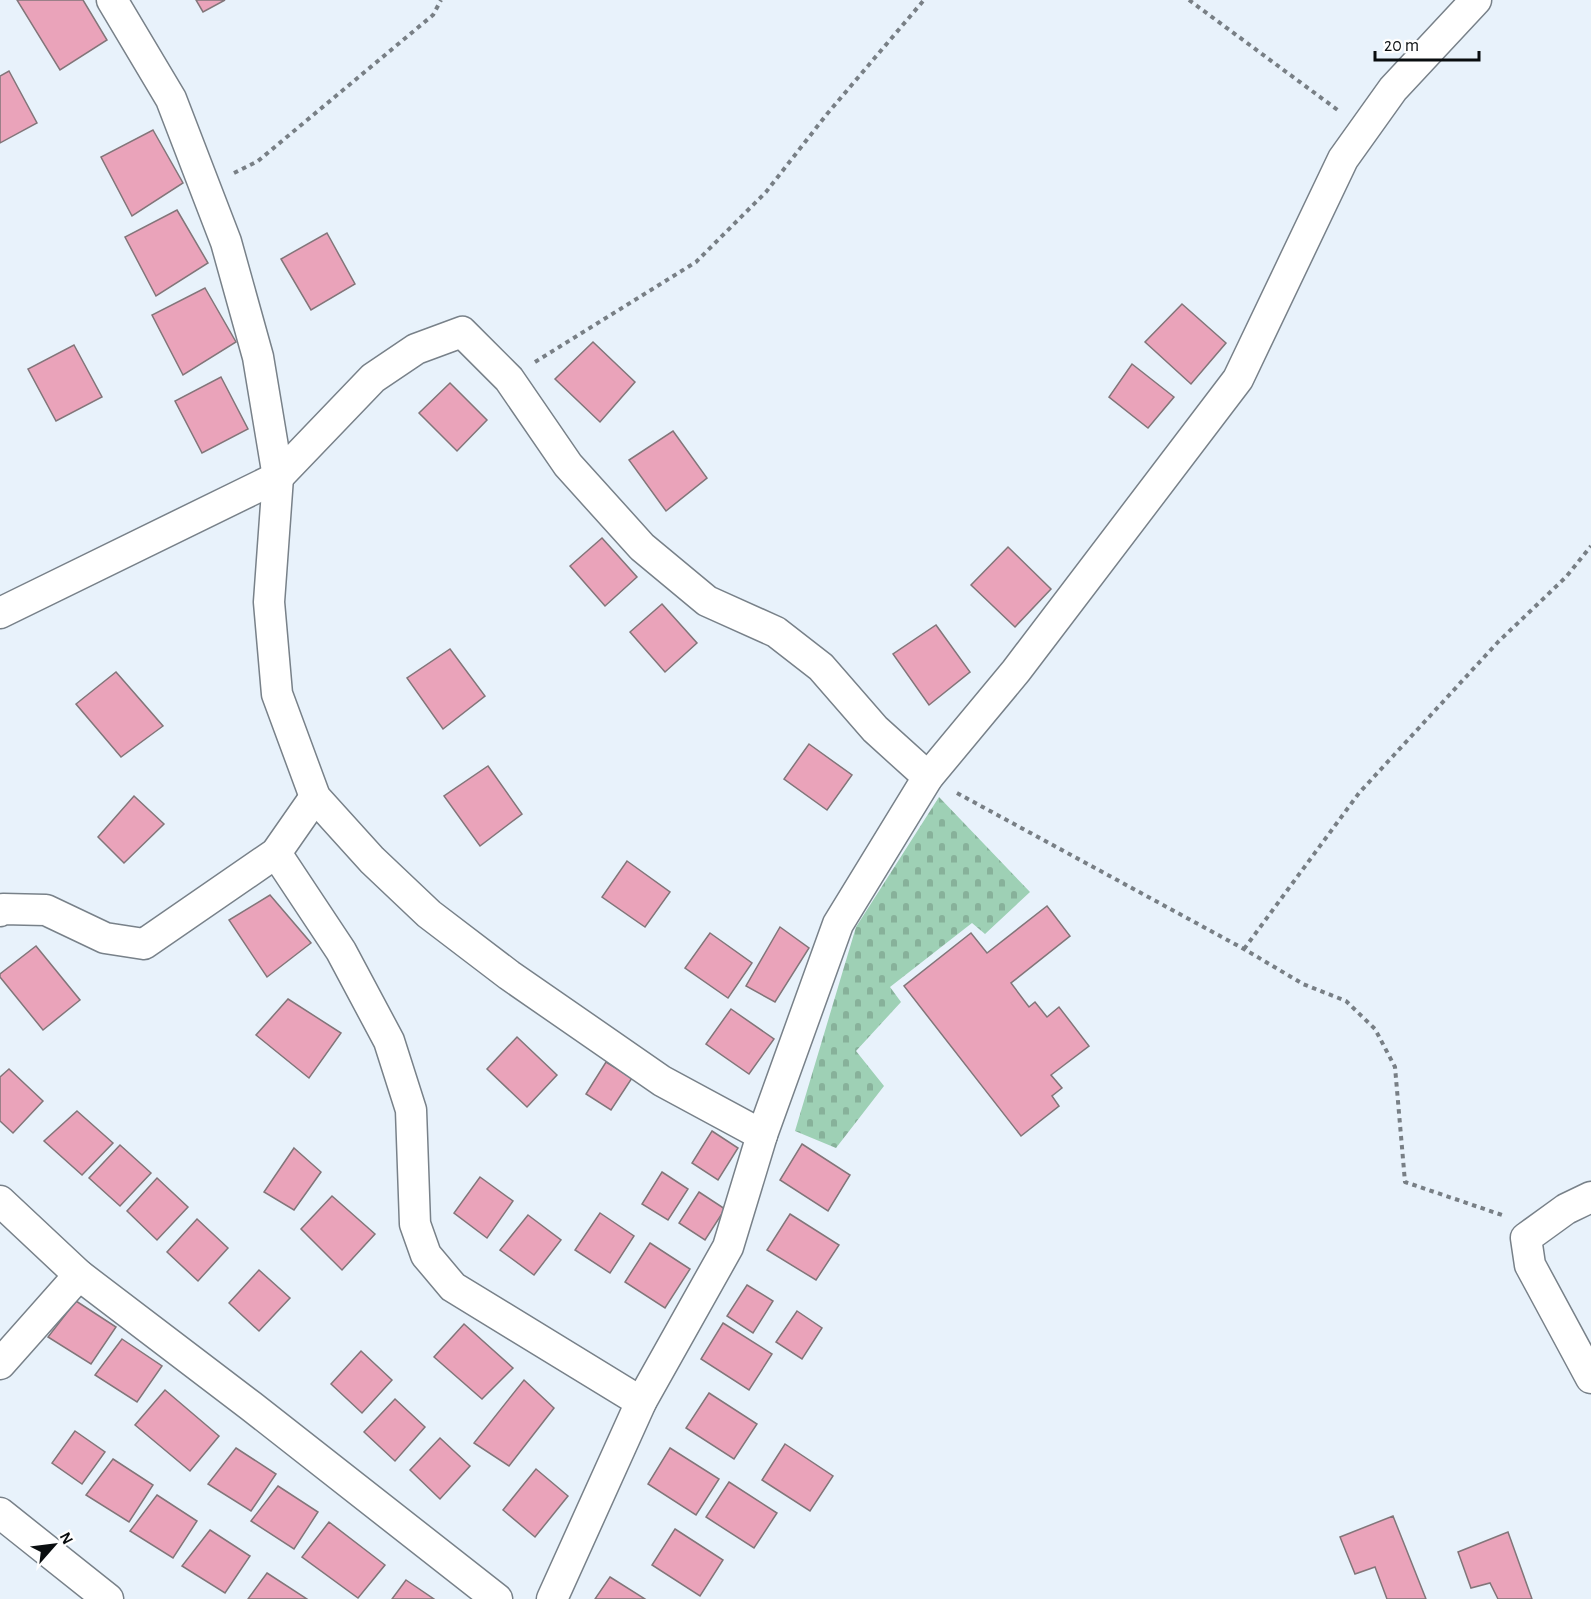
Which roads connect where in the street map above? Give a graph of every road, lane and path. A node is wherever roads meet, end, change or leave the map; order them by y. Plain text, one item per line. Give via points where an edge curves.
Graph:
1 (112, 0) edge
2 (441, 0) edge
3 (924, 0) edge
4 (1189, 0) edge
5 (1476, 0) edge
6 (1364, 129) junction
7 (205, 188) junction
8 (509, 379) junction
9 (278, 477) junction
10 (1591, 546) edge
11 (0, 613) edge
12 (928, 777) junction
13 (315, 798) junction
14 (276, 853) junction
15 (0, 910) edge
16 (1244, 949) junction
17 (762, 1136) junction
18 (1591, 1197) edge
19 (0, 1201) edge
20 (1540, 1228) junction
21 (79, 1275) junction
22 (0, 1364) edge
23 (1591, 1378) edge
24 (641, 1402) junction
25 (0, 1512) edge
26 (108, 1599) edge
27 (497, 1599) edge
28 (552, 1599) edge

1 - 7 street via 171,99
2 - 7 path via 433,15 258,161
3 - 8 path via 766,192 696,262
4 - 6 path
5 - 6 street via 1393,88
6 - 12 street via 1343,159 1238,379 1016,671
7 - 9 street via 226,242 258,357
8 - 9 street via 462,332 416,349 373,378
8 - 12 street via 568,465 642,547 707,601 776,632 821,667 875,729
9 - 11 street
9 - 13 street via 269,602 277,694
10 - 16 path via 1566,577 1498,642 1359,793
12 - 16 path
12 - 17 street via 838,924
13 - 14 street
13 - 17 street via 429,914 509,975 662,1081
14 - 15 street via 144,944 105,938 46,910
14 - 24 street via 341,951 389,1041 411,1110 415,1224 426,1255 453,1287
16 - 20 path via 1303,984 1346,1001 1375,1029 1395,1066 1405,1182
17 - 24 street via 728,1247
18 - 20 street
19 - 21 street
20 - 23 street via 1526,1238 1530,1265
21 - 22 street
21 - 27 street
24 - 28 street
25 - 26 street

